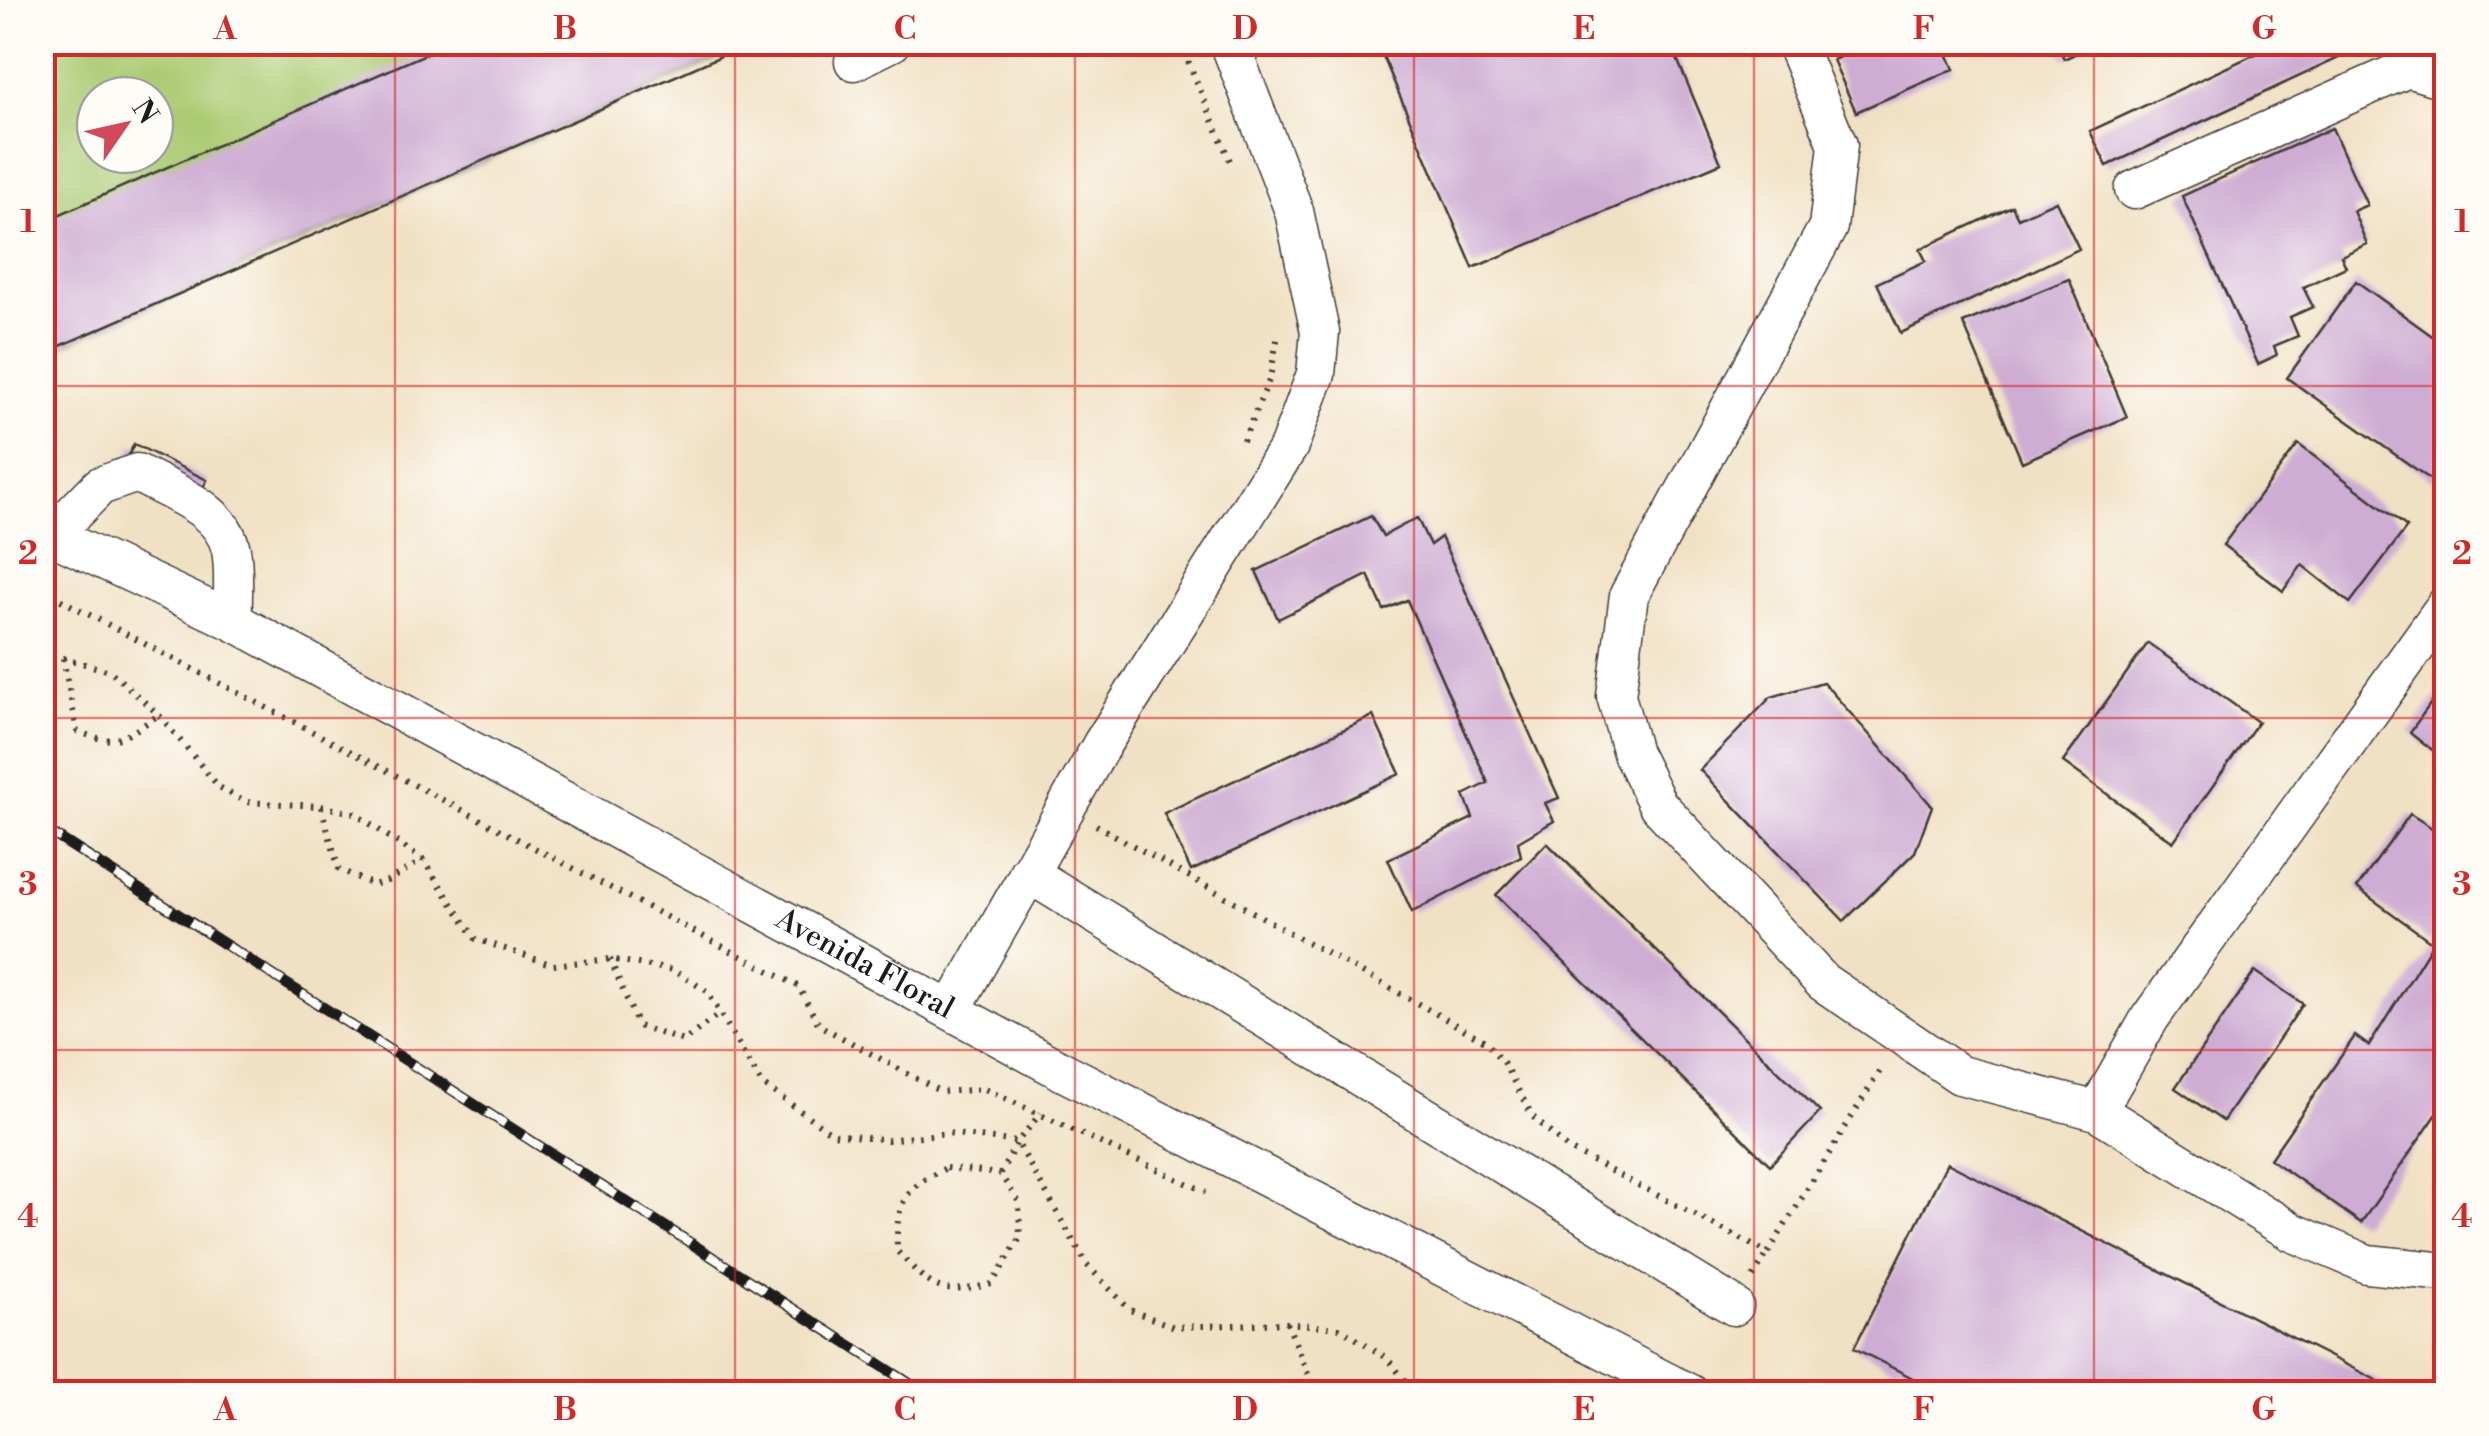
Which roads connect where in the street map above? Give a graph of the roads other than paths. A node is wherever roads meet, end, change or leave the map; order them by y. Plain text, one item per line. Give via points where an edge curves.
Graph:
1 (892, 42) edge
2 (1229, 42) edge
3 (1794, 42) edge
4 (854, 61) dead end
5 (2446, 80) edge
6 (2134, 190) dead end
7 (47, 534) edge
8 (2446, 605) edge
9 (233, 621) junction
10 (1028, 873) junction
11 (952, 1009) junction
12 (2097, 1111) junction
13 (2446, 1272) edge
14 (1734, 1306) dead end
15 (1690, 1394) edge

1 - 4 street
2 - 10 street via 1294,212 1320,332 1316,374 1289,446
3 - 12 street via 1838,145 1828,228 1629,595 1616,696 1632,753 1658,805 1823,982 1960,1075
5 - 6 street via 2408,68
7 - 9 street, Avenida Floral
7 - 9 street via 100,486 137,473 213,516 225,533
8 - 12 street via 2150,1018
9 - 11 street, Avenida Floral
10 - 11 street
10 - 14 street
11 - 15 street, Avenida Floral
12 - 13 street via 2292,1232 2367,1264

